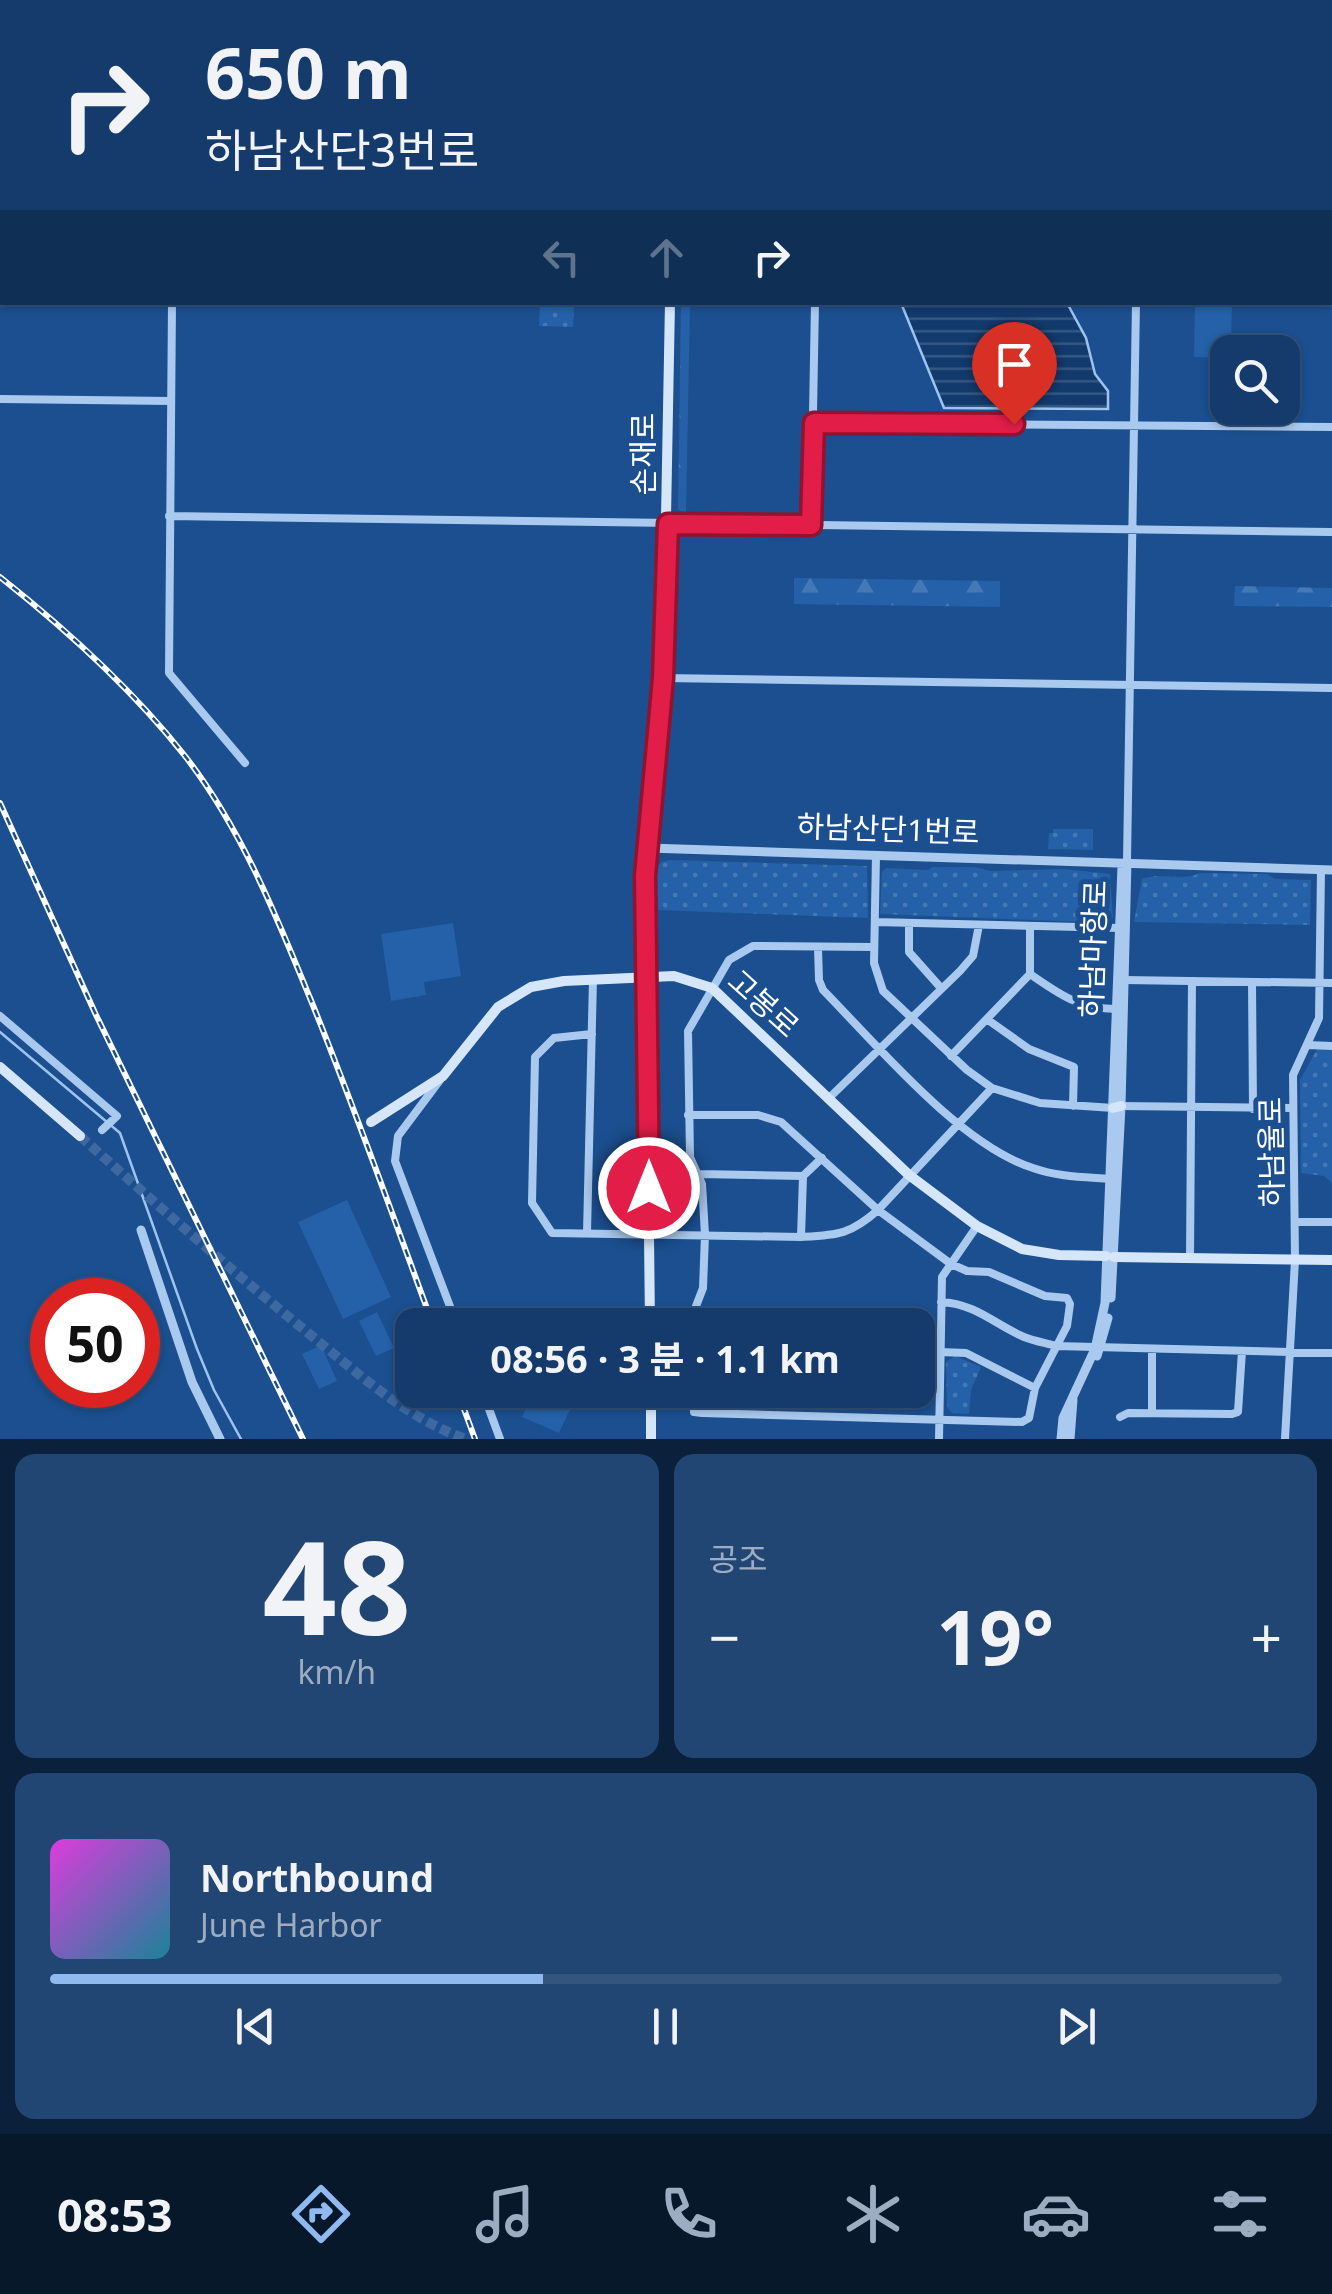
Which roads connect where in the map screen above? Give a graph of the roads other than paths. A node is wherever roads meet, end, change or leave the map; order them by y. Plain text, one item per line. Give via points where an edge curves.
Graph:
1 (172, 305) edge
2 (670, 305) edge
3 (815, 305) edge
4 (1136, 305) edge
5 (0, 399) edge
6 (171, 401) junction
7 (814, 423) junction
8 (1134, 424) junction
9 (1332, 427) edge
10 (168, 516) junction
11 (668, 524) junction
12 (811, 525) junction
13 (1132, 530) junction
14 (1332, 532) edge
15 (663, 678) junction
16 (1129, 685) junction
17 (1332, 688) edge
18 (246, 763) dead end
19 (648, 848) junction
20 (876, 854) junction
21 (1127, 861) junction
22 (1326, 870) edge
23 (875, 922) junction
24 (909, 924) junction
25 (979, 925) junction
26 (1030, 926) junction
27 (1120, 928) junction
28 (874, 946) junction
29 (818, 948) junction
30 (1030, 974) junction
31 (647, 977) junction
32 (593, 979) junction
33 (1124, 980) junction
34 (1192, 981) junction
35 (1252, 982) junction
36 (1320, 982) junction
37 (1332, 982) edge
38 (712, 988) junction
39 (941, 988) junction
40 (1117, 1009) junction
41 (0, 1016) edge
42 (912, 1016) junction
43 (988, 1020) junction
44 (592, 1034) junction
45 (1307, 1045) junction
46 (1332, 1046) edge
47 (880, 1048) junction
48 (951, 1056) junction
49 (0, 1067) edge
50 (443, 1076) junction
51 (992, 1088) junction
52 (828, 1099) junction
53 (1073, 1106) junction
54 (1117, 1107) junction
55 (1192, 1108) junction
56 (1292, 1108) junction
57 (1253, 1109) junction
58 (688, 1115) junction
59 (371, 1122) dead end
60 (958, 1124) junction
61 (103, 1128) dead end
62 (80, 1136) tunnel mouth
63 (822, 1158) junction
64 (700, 1174) junction
65 (804, 1176) junction
66 (908, 1176) junction
67 (1110, 1179) junction
68 (878, 1210) junction
69 (1295, 1222) junction
70 (1332, 1222) edge
71 (977, 1226) junction
72 (141, 1230) dead end
73 (587, 1233) junction
74 (649, 1233) junction
75 (705, 1235) junction
76 (801, 1237) junction
77 (1110, 1256) junction
78 (1190, 1258) junction
79 (1295, 1260) junction
80 (1332, 1260) edge
81 (951, 1264) junction
82 (940, 1302) junction
83 (451, 1308) edge
84 (650, 1308) edge
85 (695, 1308) edge
86 (1056, 1346) junction
87 (1098, 1349) junction
88 (1152, 1350) junction
89 (1288, 1351) junction
90 (940, 1352) junction
91 (1242, 1352) junction
92 (1332, 1353) edge
93 (1035, 1388) junction
94 (489, 1408) edge
95 (651, 1408) edge
96 (694, 1408) edge
97 (1152, 1414) junction
98 (1120, 1418) dead end
99 (940, 1420) junction
100 (220, 1439) edge
101 (500, 1439) edge
102 (651, 1439) edge
103 (939, 1439) edge
104 (1061, 1439) edge
105 (1070, 1439) edge
106 (1286, 1439) edge

1 - 6 street
2 - 11 main road, 손재로
3 - 7 street
4 - 8 street
5 - 6 street
6 - 10 street
7 - 8 street
7 - 12 street
8 - 9 street
8 - 13 street
10 - 11 street
10 - 18 street via 169,673
11 - 12 street
11 - 15 main road, 손재로
12 - 13 street
13 - 14 street
13 - 16 street
15 - 16 street
15 - 19 main road, 손재로
16 - 17 street
16 - 21 street
19 - 20 street, 하남산단1번로
19 - 31 main road, 손재로
20 - 21 street, 하남산단1번로
20 - 23 street
21 - 22 street, 하남산단1번로
21 - 27 street, 하남마항로
21 - 33 street, 하남마항로
22 - 36 street, 하남울로
23 - 24 street
23 - 28 street
24 - 25 street
24 - 39 street via 909,952
25 - 26 street
25 - 39 street via 973,956
26 - 27 street
26 - 30 street
27 - 40 street, 하남마항로
28 - 29 street
28 - 42 street via 883,991
29 - 38 street via 753,946 729,960
29 - 47 street via 823,990
30 - 40 street via 1068,1001
30 - 43 street
31 - 32 main road, 고봉로
31 - 38 main road, 고봉로 via 674,976
31 - 74 main road, 손재로
32 - 44 street
32 - 50 main road, 고봉로 via 531,987 508,1000
33 - 34 street
33 - 54 street, 하남마항로
34 - 35 street
34 - 55 street
35 - 36 street
35 - 57 street
36 - 37 street
36 - 45 street, 하남울로 via 1319,1018
38 - 52 main road, 고봉로
38 - 58 street via 688,1031
39 - 42 street
40 - 54 street, 하남마항로
41 - 61 street via 117,1116
42 - 47 street
42 - 48 street
43 - 48 street
43 - 53 street via 1029,1050 1074,1067
44 - 73 street
44 - 73 street via 554,1038 534,1057 532,1203 552,1233
45 - 46 street
45 - 56 street, 하남울로 via 1293,1075
47 - 52 street
47 - 60 street
48 - 51 street
49 - 62 main road
50 - 59 main road, 고봉로
50 - 83 street via 402,1130 396,1160
51 - 53 street
51 - 60 street
52 - 66 main road, 고봉로
53 - 54 street
54 - 55 street
54 - 67 street, 하남마항로
54 - 77 street, 하남마항로
55 - 57 street
55 - 78 street
56 - 57 street
56 - 69 street, 하남울로
58 - 63 street via 758,1115 781,1122
58 - 64 street via 690,1157
60 - 66 street
60 - 67 street via 1030,1168
63 - 65 street
63 - 68 street
64 - 65 street
64 - 75 street
65 - 76 street
66 - 68 street
66 - 71 main road, 고봉로
67 - 77 street, 하남마항로
68 - 76 street via 859,1228
68 - 81 street
69 - 70 street
69 - 79 street, 하남울로
71 - 77 main road, 고봉로 via 1022,1249
71 - 81 street
72 - 100 street via 192,1382
73 - 74 street
74 - 75 street
74 - 84 main road, 손재로
75 - 76 street
75 - 85 street
77 - 78 main road, 고봉로
77 - 87 street, 하남마항로 via 1111,1305
78 - 79 main road, 고봉로
79 - 80 main road, 고봉로
79 - 89 street, 하남울로
81 - 82 street via 942,1277
81 - 86 street via 1066,1298 1067,1326
82 - 86 street via 960,1303
82 - 90 street
86 - 87 street
86 - 93 street
87 - 88 street
87 - 104 street, 하남마항로 via 1066,1406
87 - 105 street, 하남마항로 via 1073,1400
88 - 91 street
88 - 97 street
89 - 91 street
89 - 92 street
89 - 106 street, 하남울로
90 - 93 street via 966,1353
90 - 99 street
91 - 97 street via 1238,1412
93 - 99 street via 1029,1418 1022,1422
94 - 101 street
95 - 102 main road
96 - 99 street
97 - 98 street
99 - 103 street

